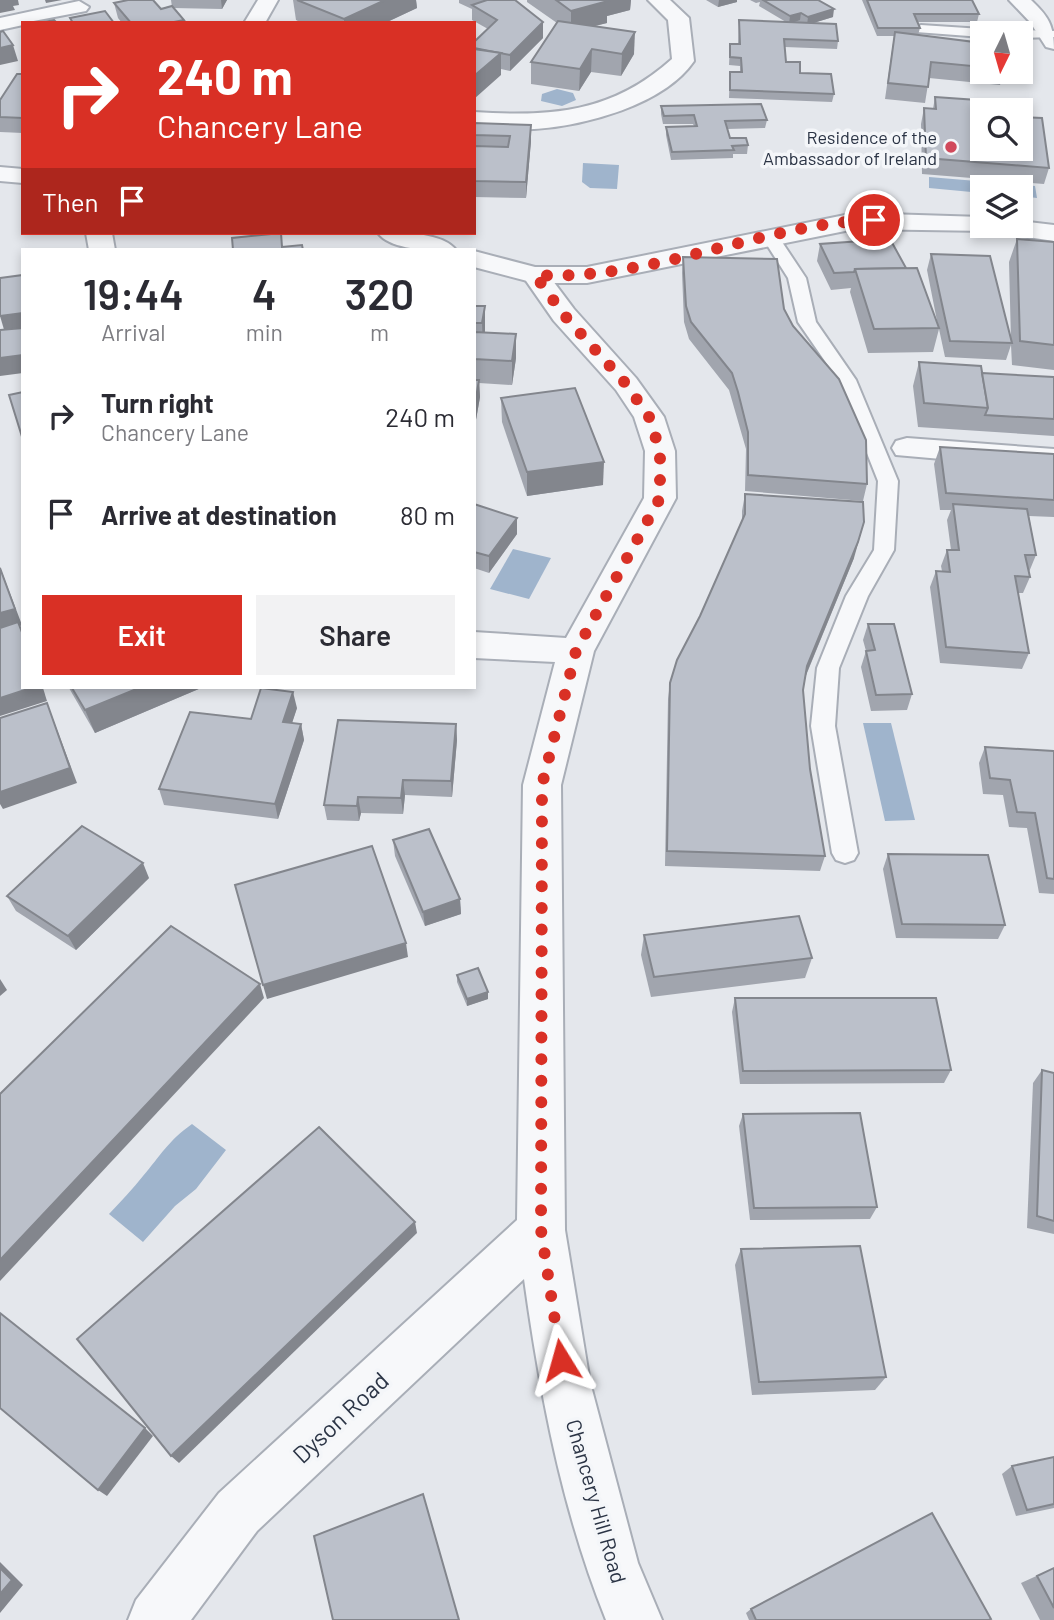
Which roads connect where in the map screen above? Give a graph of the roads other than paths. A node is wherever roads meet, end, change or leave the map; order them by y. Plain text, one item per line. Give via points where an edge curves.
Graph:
1 (268, 0) edge
2 (658, 0) edge
3 (1019, 0) edge
4 (79, 7) dead end
5 (255, 21) edge
6 (0, 24) edge
7 (921, 29) edge
8 (970, 32) edge
9 (1033, 36) edge
10 (1051, 38) edge
11 (476, 119) edge
12 (0, 174) edge
13 (21, 176) edge
14 (970, 225) edge
15 (1033, 230) edge
16 (1054, 233) edge
17 (397, 235) edge
18 (769, 237) junction
19 (437, 248) edge
20 (476, 260) edge
21 (535, 275) junction
22 (907, 448) dead end
23 (1054, 460) edge
24 (476, 645) edge
25 (576, 651) junction
26 (845, 853) dead end
27 (541, 1230) junction
28 (156, 1620) edge
29 (634, 1620) edge

1 - 5 street
2 - 11 street via 678,18 683,61 645,92 562,119
3 - 10 street
4 - 6 street
7 - 8 lane
9 - 10 lane
12 - 13 street
14 - 18 street via 855,221
15 - 16 street
17 - 19 street
18 - 21 street via 613,272
18 - 26 lane via 797,278 807,322 847,380 888,481 884,550 857,596 828,668 823,726
20 - 21 street
21 - 25 street, Chancery Hill Road via 626,384 649,417 660,451 660,498
22 - 23 street
24 - 25 street
25 - 27 street, Chancery Hill Road via 542,785
27 - 28 street, Dyson Road via 238,1512
27 - 29 street, Chancery Hill Road via 564,1382 611,1564

